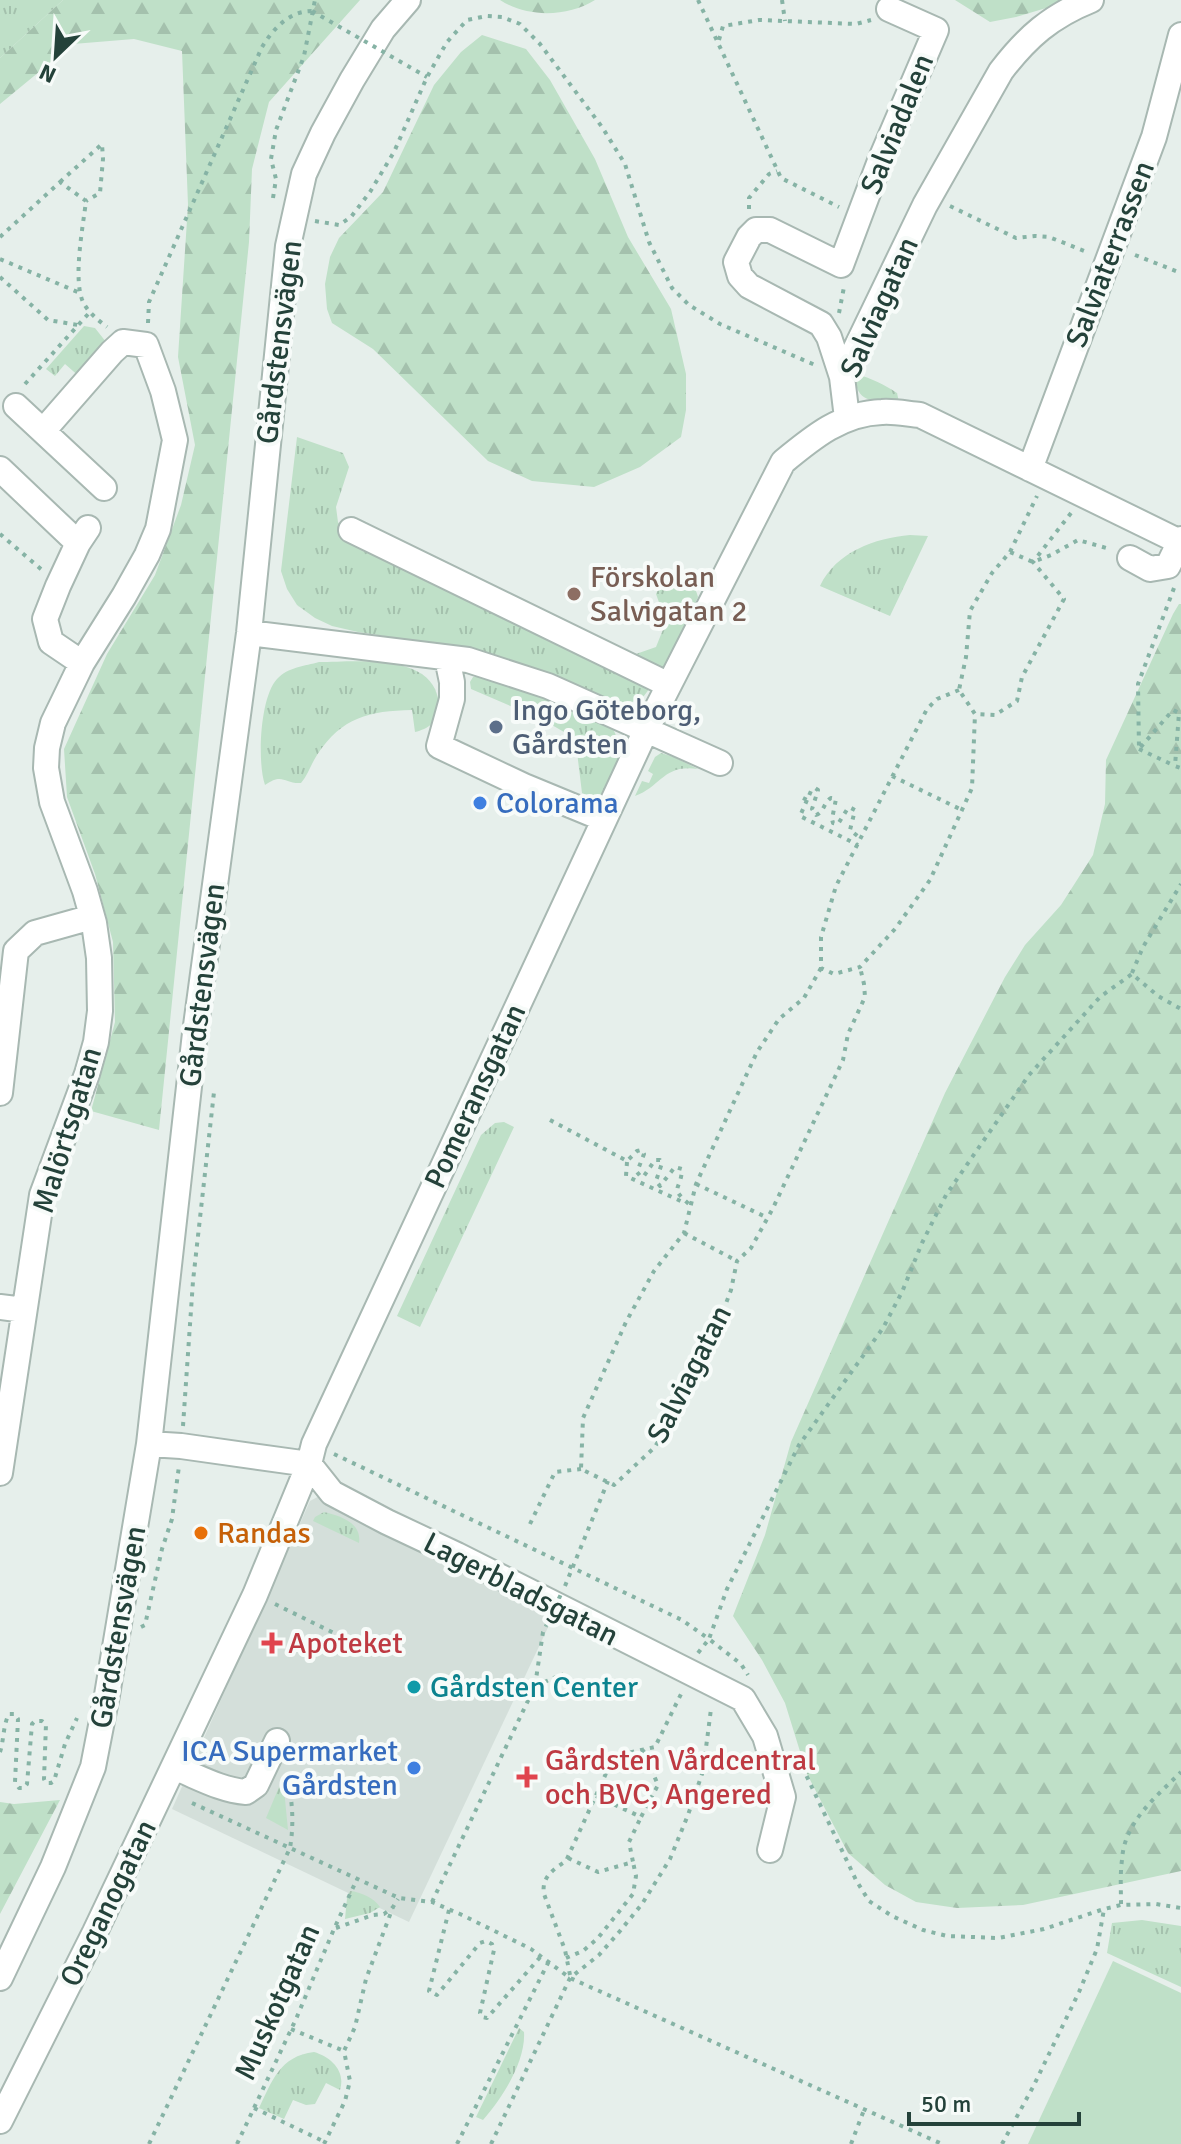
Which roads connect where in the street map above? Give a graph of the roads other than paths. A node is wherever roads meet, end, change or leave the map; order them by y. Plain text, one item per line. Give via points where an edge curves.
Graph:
1 (408, 0) edge
2 (1091, 0) edge
3 (889, 9) road end
4 (1181, 35) edge
5 (842, 377) junction
6 (18, 398) road end
7 (847, 418) junction
8 (43, 431) junction
9 (0, 469) edge
10 (1035, 478) junction
11 (104, 488) dead end
12 (351, 530) dead end
13 (1180, 540) edge
14 (1130, 558) road end
15 (249, 633) junction
16 (447, 658) junction
17 (82, 663) junction
18 (669, 685) junction
19 (646, 730) junction
20 (720, 763) dead end
21 (604, 819) junction
22 (92, 917) junction
23 (0, 1093) edge
24 (12, 1308) edge
25 (149, 1444) junction
26 (311, 1454) junction
27 (0, 1473) edge
28 (277, 1741) road end
29 (179, 1755) junction
30 (770, 1850) dead end
31 (0, 1978) edge
32 (0, 2121) edge

1 - 15 street, Gårdstensvägen via 352,80 304,174 288,246
2 - 5 street, Salviagatan via 1048,21 1001,71 929,196
3 - 5 street, Salviadalen via 936,30 841,265 770,230 756,230 736,262 749,286 821,324
4 - 10 street, Salviaterrassen via 1154,137
5 - 7 street, Salviagatan
6 - 8 street
7 - 10 street via 882,412 920,415
7 - 18 street, Salviagatan via 783,462
8 - 11 street
8 - 17 street, Malörtsgatan via 112,352 135,344 163,391 175,440 158,529
9 - 17 street via 83,535 45,619 51,642
10 - 13 street
12 - 18 street
13 - 14 street via 1168,566 1150,569
15 - 16 street
15 - 25 street, Gårdstensvägen via 195,1033
16 - 19 street via 548,686
16 - 21 street via 452,699 439,746
17 - 22 street, Malörtsgatan via 53,723 46,768 52,802
18 - 19 street, Salviagatan
19 - 20 street
19 - 21 street, Pomeransgatan
21 - 26 street, Pomeransgatan
22 - 23 street via 35,933 16,951
22 - 24 street, Malörtsgatan via 99,958 96,1042 42,1195
24 - 27 street, Malörtsgatan
25 - 26 street
25 - 31 street, Gårdstensvägen via 93,1767
26 - 29 street, Oreganogatan via 255,1595
26 - 30 street, Lagerbladsgatan via 332,1493 743,1699 765,1736 783,1797
28 - 29 street via 256,1785 246,1792 183,1771
29 - 32 street, Oreganogatan

